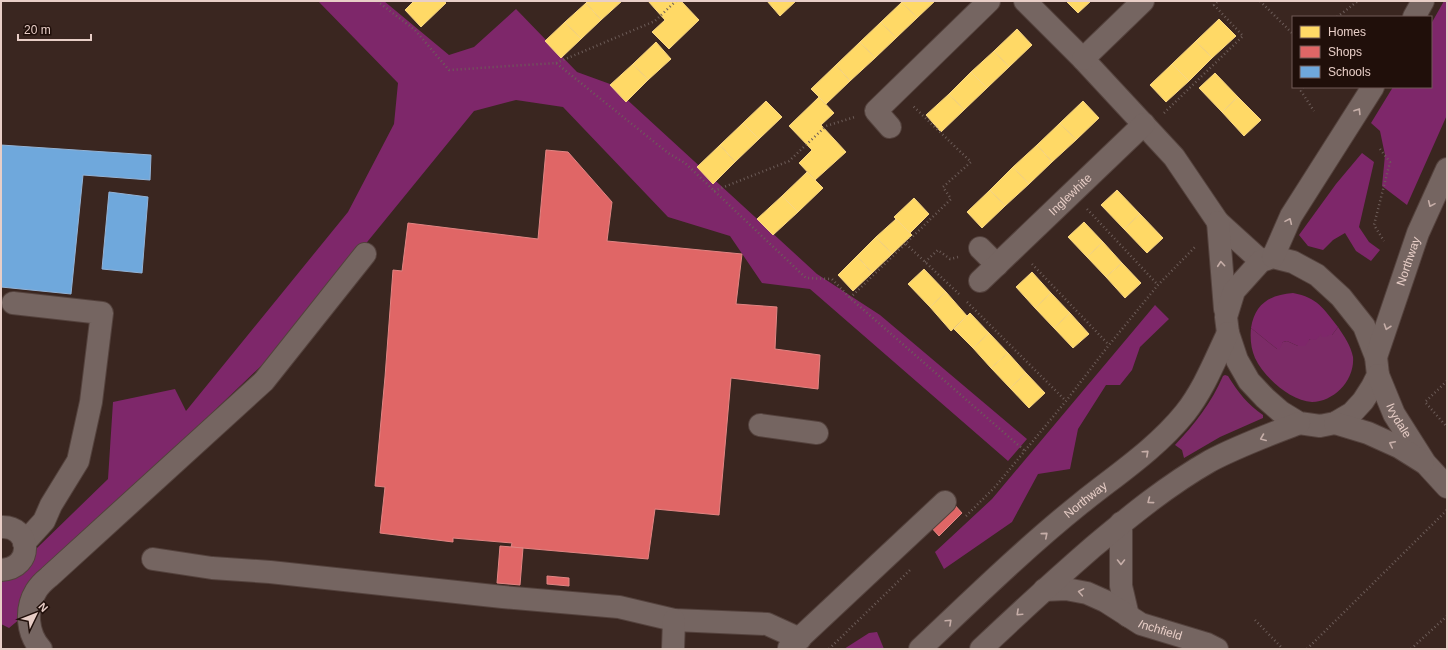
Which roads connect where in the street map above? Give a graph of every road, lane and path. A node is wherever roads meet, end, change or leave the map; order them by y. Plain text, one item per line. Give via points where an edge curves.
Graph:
1 (377, 1) edge
2 (676, 1) edge
3 (989, 1) edge
4 (1025, 1) edge
5 (1143, 1) edge
6 (1218, 1) edge
7 (1260, 1) edge
8 (1358, 1) edge
9 (1423, 1) edge
10 (1338, 16) edge
11 (1415, 16) edge
12 (1292, 33) edge
13 (1083, 59) junction
14 (556, 63) junction
15 (1303, 88) edge
16 (1372, 88) edge
17 (897, 91) junction
18 (876, 111) junction
19 (1314, 111) dead end
20 (1144, 124) junction
21 (890, 127) dead end
22 (1380, 149) dead end
23 (1447, 169) edge
24 (714, 191) junction
25 (1072, 193) junction
26 (1218, 222) junction
27 (1384, 241) dead end
28 (906, 244) junction
29 (1016, 247) junction
30 (980, 248) joint
31 (365, 254) dead end
32 (1267, 259) junction
33 (925, 262) junction
34 (997, 265) junction
35 (980, 281) dead end
36 (1158, 285) junction
37 (962, 296) dead end
38 (850, 298) junction
39 (967, 301) dead end
40 (13, 303) dead end
41 (1227, 325) junction
42 (1109, 345) junction
43 (1377, 366) junction
44 (1447, 381) edge
45 (1066, 401) junction
46 (1299, 423) junction
47 (1335, 423) junction
48 (760, 425) dead end
49 (1447, 427) edge
50 (817, 433) dead end
51 (1025, 451) junction
52 (1426, 463) junction
53 (1447, 487) edge
54 (945, 502) dead end
55 (1447, 510) edge
56 (964, 517) dead end
57 (1121, 523) junction
58 (14, 534) edge
59 (153, 559) dead end
60 (913, 567) dead end
61 (2, 571) edge
62 (1044, 590) junction
63 (1128, 616) junction
64 (1447, 616) edge
65 (674, 620) junction
66 (1255, 620) dead end
67 (794, 644) edge
68 (41, 649) edge
69 (673, 649) edge
70 (829, 649) edge
71 (920, 649) edge
72 (981, 649) edge
73 (1217, 649) edge
74 (1283, 649) edge
75 (1307, 649) edge
76 (1411, 649) edge

1 - 14 path via 415,30 449,70
2 - 14 path via 656,21
3 - 17 street
4 - 13 street
5 - 13 street
6 - 20 path via 1214,5 1243,36 1160,118
7 - 12 path
8 - 10 path
9 - 11 street
13 - 20 street
14 - 24 path via 668,153 685,163
15 - 19 path via 1301,92
32 -> 16 street via 1291,216
17 - 18 street
17 - 28 path via 971,162 943,187 951,199
18 - 21 street
18 - 24 path via 826,126 789,161
20 - 25 street, Inglewhite
20 - 26 street via 1174,157
22 - 27 path via 1390,162 1374,225
23 -> 43 street, Northway via 1418,233
24 - 38 path via 806,278 832,279
25 - 29 street, Inglewhite
25 - 36 path
26 - 32 street
26 - 36 path
41 -> 26 street
28 - 33 path
28 - 38 path
29 - 34 street, Inglewhite
29 - 42 path
30 - 33 path via 950,260 938,250
30 - 34 street
31 - 68 street via 264,381 36,590 30,604 28,619 34,641
32 - 41 street, Northway via 1234,291
32 - 43 street, Ivydale via 1293,262 1317,275 1341,297 1364,326
33 - 37 path
34 - 35 street, Inglewhite
36 - 42 path
38 - 51 path
39 - 45 path
40 - 58 street via 102,313 91,402 78,461 44,520
41 - 46 street via 1237,360 1249,381 1281,412
71 -> 41 street, Northway via 992,581 1168,432 1186,412 1201,389
42 - 45 path
43 - 47 street, Northway via 1372,387 1363,401 1352,413
43 - 52 street, Ivydale via 1394,414
44 - 49 path via 1425,402
45 - 51 path
46 - 47 street via 1320,426
46 -> 57 street via 1210,461 1174,483
52 -> 47 street, Ivydale via 1368,433
48 - 50 street
51 - 56 path via 995,487
52 - 53 street, Ivydale
54 - 67 street
55 - 75 path
57 - 62 street
57 -> 63 street, Inchfield via 1121,586
58 - 61 street via 25,550 24,556 15,567
59 - 65 street via 212,568 619,607
60 - 70 path
63 -> 62 street, Inchfield via 1087,592 1066,589
62 -> 72 street
63 - 73 street, Inchfield via 1141,624
64 - 76 path
65 - 67 street via 767,624
65 - 69 street
66 - 74 path

